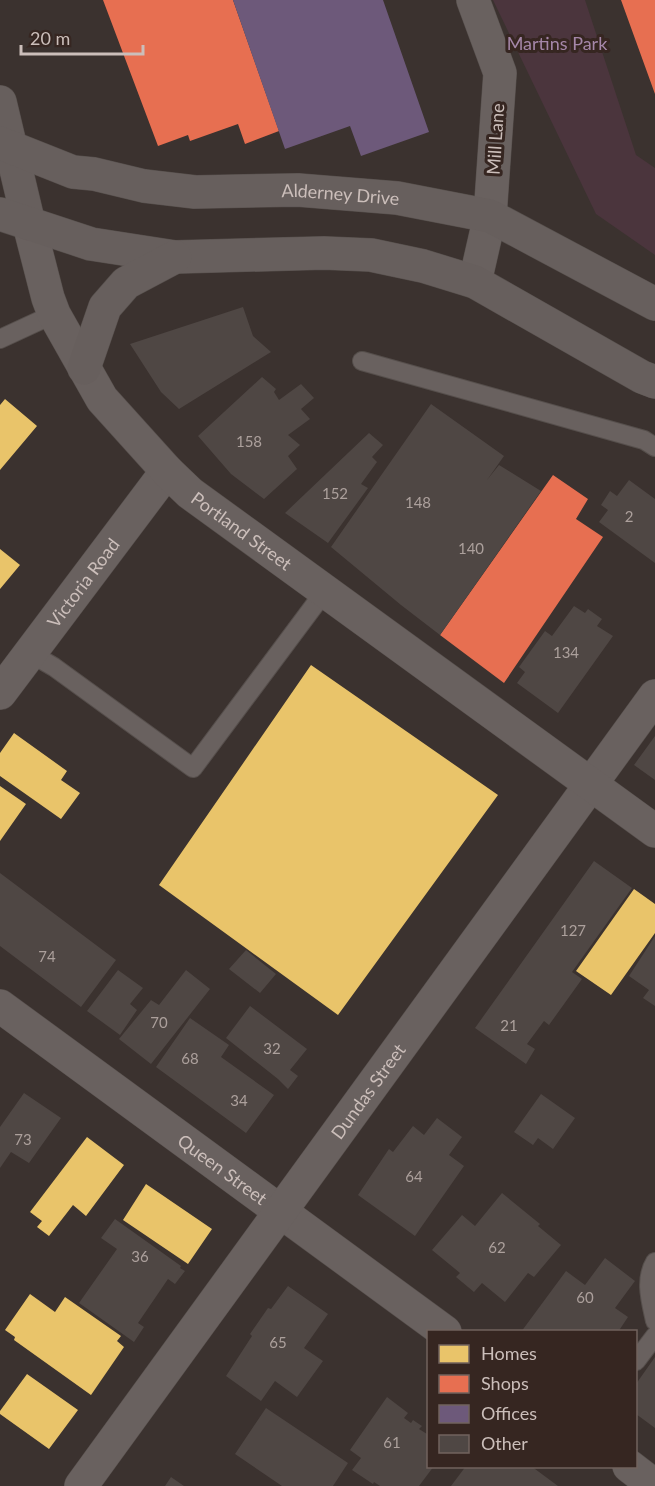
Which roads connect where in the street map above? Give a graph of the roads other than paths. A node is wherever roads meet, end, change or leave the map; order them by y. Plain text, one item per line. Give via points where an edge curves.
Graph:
1 (473, 0) edge
2 (0, 102) edge
3 (5, 144) edge
4 (490, 216) junction
5 (15, 219) edge
6 (175, 258) junction
7 (475, 282) junction
8 (655, 304) edge
9 (54, 314) junction
10 (0, 339) edge
11 (362, 361) dead end
12 (84, 368) junction
13 (651, 382) edge
14 (655, 447) edge
15 (167, 471) junction
16 (325, 591) junction
17 (30, 653) junction
18 (0, 693) edge
19 (655, 696) edge
20 (591, 786) junction
21 (655, 831) edge
22 (0, 1006) edge
23 (280, 1211) junction
24 (655, 1262) edge
25 (655, 1321) edge
26 (442, 1330) edge
27 (655, 1336) edge
28 (637, 1360) edge
29 (630, 1468) edge
30 (81, 1486) edge
31 (655, 1486) edge

1 - 4 street, Mill Lane via 500,73
2 - 3 main road, Portland Street
3 - 4 main road, Alderney Drive via 73,172 144,186 195,192 298,190 396,198
3 - 5 main road, Portland Street
4 - 7 street, Mill Lane
4 - 8 main road, Alderney Drive
5 - 6 main road via 91,244
5 - 9 street, Portland Street
6 - 7 main road via 371,255
6 - 12 main road via 126,283 105,307
7 - 13 main road
9 - 10 lane
9 - 12 street, Portland Street
11 - 14 lane via 644,440
12 - 15 street, Portland Street via 102,399
15 - 16 street, Portland Street via 190,493
15 - 17 street, Victoria Road
16 - 17 lane via 193,768
16 - 20 street, Portland Street
17 - 18 street, Victoria Road
19 - 20 street, Dundas Street
20 - 21 street, Portland Street
20 - 23 street, Dundas Street
22 - 23 street, Queen Street
23 - 26 street, Queen Street
23 - 30 street, Dundas Street
24 - 25 lane via 649,1294
27 - 28 lane
29 - 31 street

